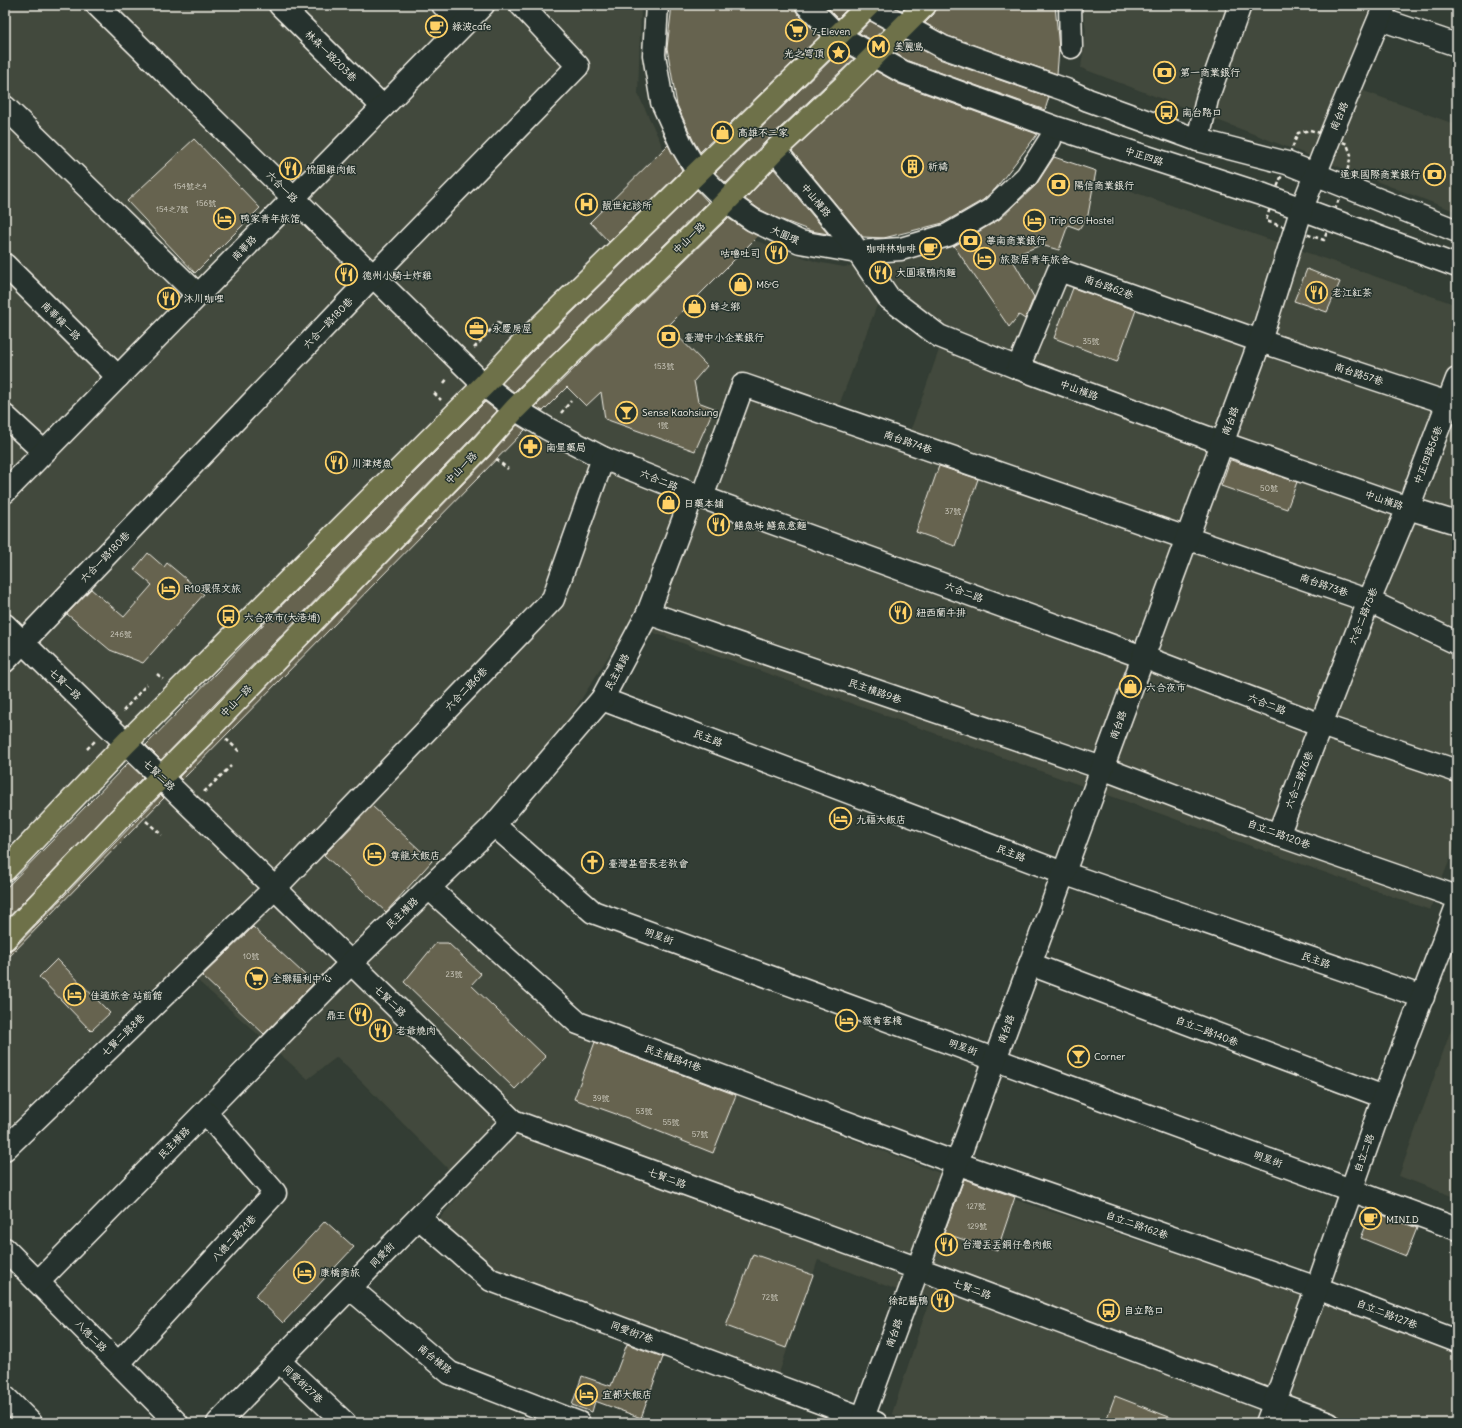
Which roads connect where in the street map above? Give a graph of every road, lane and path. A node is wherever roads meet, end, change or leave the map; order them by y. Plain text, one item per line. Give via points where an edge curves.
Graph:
1 (98, 5) edge
2 (280, 5) edge
3 (444, 5) edge
4 (483, 5) edge
5 (521, 5) edge
6 (657, 5) edge
7 (807, 5) edge
8 (867, 5) edge
9 (925, 5) edge
10 (1070, 5) edge
11 (1240, 5) edge
12 (1383, 12) edge
13 (463, 24) junction
14 (904, 26) junction
15 (837, 35) junction
16 (1457, 45) edge
17 (1071, 47) dead end
18 (874, 56) junction
19 (5, 107) edge
20 (383, 107) junction
21 (1050, 140) dead end
22 (1198, 140) junction
23 (775, 150) junction
24 (698, 173) junction
25 (1316, 174) junction
26 (293, 198) junction
27 (726, 201) junction
28 (1302, 208) junction
29 (1457, 231) edge
30 (857, 252) junction
31 (5, 265) edge
32 (1457, 266) edge
33 (372, 276) junction
34 (198, 295) junction
35 (1260, 341) junction
36 (1018, 368) junction
37 (118, 377) junction
38 (1457, 379) edge
39 (484, 384) junction
40 (1452, 405) edge
41 (515, 409) junction
42 (5, 416) edge
43 (1222, 443) junction
44 (44, 452) junction
45 (603, 458) junction
46 (5, 492) edge
47 (698, 495) junction
48 (1408, 508) junction
49 (1457, 523) edge
50 (1186, 538) junction
51 (1369, 601) junction
52 (648, 613) junction
53 (5, 625) edge
54 (23, 643) junction
55 (1457, 643) edge
56 (1143, 657) junction
57 (5, 661) edge
58 (602, 699) junction
59 (1321, 725) junction
60 (126, 743) junction
61 (1102, 768) junction
62 (1457, 771) edge
63 (162, 777) junction
64 (494, 825) junction
65 (1278, 835) junction
66 (5, 870) edge
67 (1063, 873) junction
68 (275, 888) junction
69 (429, 888) junction
70 (1457, 897) edge
71 (1457, 906) edge
72 (5, 939) edge
73 (351, 963) junction
74 (1030, 964) junction
75 (1423, 997) junction
76 (995, 1059) junction
77 (1384, 1097) junction
78 (204, 1112) junction
79 (513, 1121) junction
80 (5, 1149) edge
81 (956, 1163) junction
82 (1351, 1189) junction
83 (419, 1218) junction
84 (1457, 1229) edge
85 (5, 1249) edge
86 (918, 1269) junction
87 (38, 1282) junction
88 (350, 1288) junction
89 (1317, 1288) junction
90 (1457, 1341) edge
91 (279, 1361) junction
92 (119, 1363) junction
93 (5, 1397) edge
94 (1275, 1402) junction
95 (866, 1421) edge
96 (31, 1423) edge
97 (177, 1423) edge
98 (218, 1423) edge
99 (345, 1423) edge
100 (579, 1423) edge
101 (1267, 1423) edge
102 (1329, 1423) edge

1 - 26 street, 六合一路
2 - 20 street, 林森一路203巷
3 - 13 street
4 - 13 street, 南華路
5 - 33 street, 六合一路180巷 via 578,66
6 - 24 street, 大圓環 via 654,55 662,102 682,146
7 - 15 street, 中正四路
8 - 14 street
8 - 15 main road
9 - 14 main road, 中山一路
10 - 17 street
11 - 22 street via 1207,99
12 - 16 street
12 - 25 street, 南台路
13 - 20 street, 南華路
14 - 18 main road, 中山一路
14 - 22 street via 943,47
15 - 18 street, 中正四路
15 - 24 main road
18 - 23 main road, 中山一路
18 - 28 street, 中正四路 via 903,72 1057,128
19 - 34 street
20 - 26 street, 南華路
21 - 30 street, 大圓環 via 1027,176 991,210 948,235 901,249
22 - 25 street via 1287,163
23 - 27 main road, 中山一路
23 - 30 street, 中山橫路
24 - 27 street, 大圓環
24 - 39 main road
25 - 28 street, 南台路
25 - 29 street
26 - 33 street, 六合一路
26 - 34 street, 南華路
27 - 30 street, 大圓環 via 753,220 800,242
27 - 41 main road, 中山一路
28 - 32 street, 中正四路
28 - 35 street, 南台路
30 - 36 street, 中山橫路 via 889,298 939,336
31 - 37 street, 南華橫一路
33 - 39 street, 六合一路
33 - 54 street, 六合一路180巷
34 - 37 street, 南華路
35 - 36 street, 南台路62巷 via 1059,270
35 - 40 street, 南台路57巷
35 - 43 street, 南台路
36 - 43 street, 中山橫路
37 - 44 street, 南華路
38 - 40 street, 中正四路56巷
39 - 41 street, 六合二路
39 - 60 main road
40 - 48 street, 中正四路56巷
41 - 45 street, 六合二路
41 - 63 main road, 中山一路
42 - 44 street
43 - 48 street, 中山橫路
43 - 50 street, 南台路
44 - 46 street, 南華路
45 - 47 street, 六合二路
45 - 68 street, 六合二路6巷 via 553,599
47 - 50 street, 南台路74巷 via 743,385
47 - 52 street, 民主橫路
47 - 56 street, 六合二路
48 - 49 street, 中山橫路
48 - 51 street, 六合二路75巷
50 - 51 street, 南台路73巷
50 - 56 street, 南台路
51 - 55 street, 南台路73巷
51 - 59 street, 六合二路75巷
52 - 58 street, 民主橫路
52 - 61 street, 民主橫路9巷
53 - 54 street, 七賢一路
54 - 57 street, 六合一路180巷
54 - 60 street, 七賢一路
56 - 59 street, 六合二路
56 - 61 street, 南台路
58 - 64 street, 民主橫路
58 - 67 street, 民主路
59 - 62 street, 六合二路
59 - 65 street, 六合二路76巷
60 - 63 street, 七賢二路
60 - 66 main road
61 - 65 street, 自立二路120巷
61 - 67 street, 南台路
63 - 68 street, 七賢二路
63 - 72 main road, 中山一路
64 - 69 street, 民主橫路
64 - 76 street, 明星街 via 593,912
65 - 70 street, 自立二路120巷
67 - 74 street, 南台路
67 - 75 street, 民主路
68 - 73 street, 七賢二路
68 - 80 street, 七賢二路8巷
69 - 73 street, 民主橫路
69 - 81 street, 民主橫路41巷 via 578,1023
71 - 75 street, 自立二路
73 - 78 street, 民主橫路
73 - 79 street, 七賢二路
74 - 76 street, 南台路
74 - 77 street, 自立二路140巷
75 - 77 street, 自立二路
76 - 81 street, 南台路
76 - 82 street, 明星街
77 - 82 street, 自立二路
78 - 87 street, 民主橫路
78 - 92 street, 八德二路21巷 via 276,1193
79 - 83 street, 同愛街
79 - 86 street, 七賢二路
81 - 86 street, 南台路
81 - 89 street, 自立二路162巷
82 - 84 street, 明星街
82 - 89 street, 自立二路
83 - 88 street, 同愛街
83 - 95 street, 同愛街7巷 via 491,1280
85 - 87 street, 八德二路
86 - 94 street, 七賢二路
86 - 95 street, 南台路
87 - 92 street, 八德二路
88 - 91 street, 同愛街
88 - 100 street, 南台橫路 via 450,1373
89 - 90 street, 自立二路127巷
89 - 94 street, 自立二路
91 - 98 street, 同愛街
91 - 99 street, 同愛街27巷
92 - 97 street, 八德二路
93 - 96 street
94 - 101 street, 自立二路
94 - 102 street, 七賢二路

